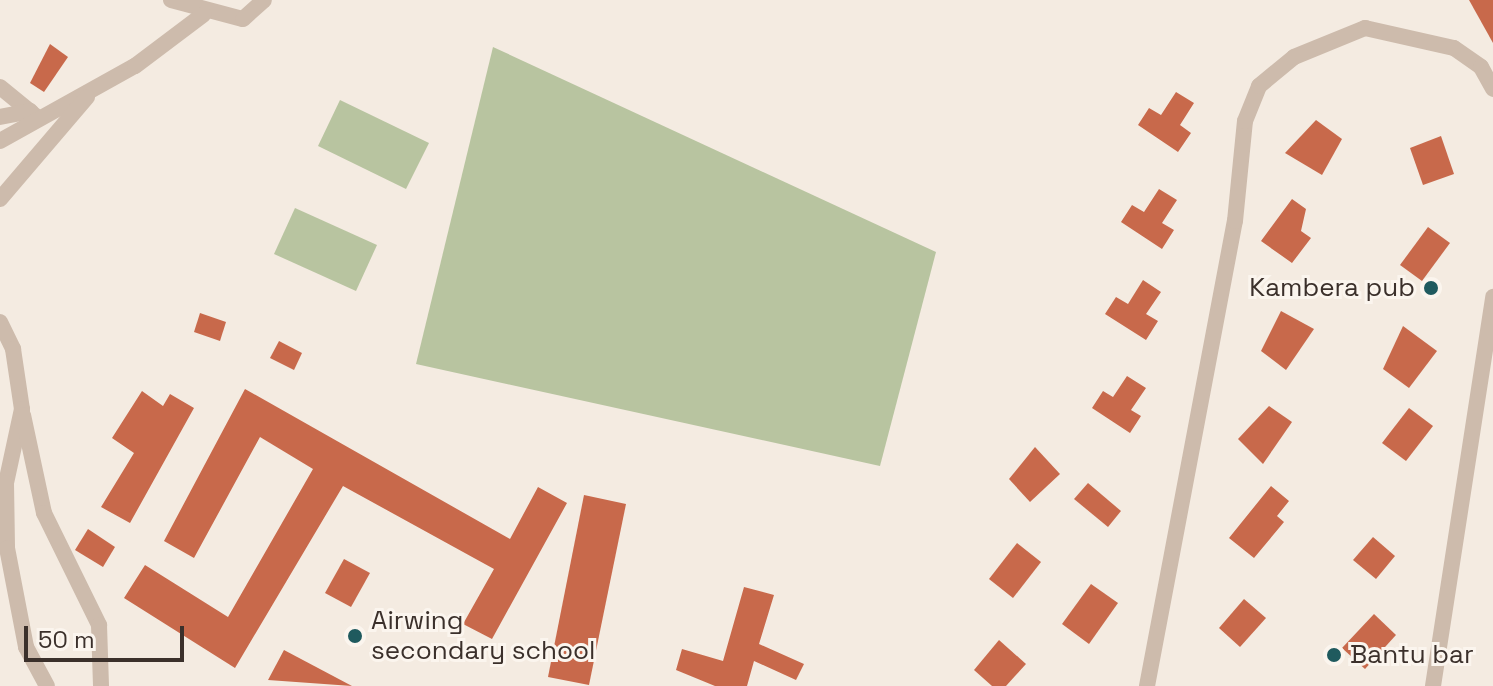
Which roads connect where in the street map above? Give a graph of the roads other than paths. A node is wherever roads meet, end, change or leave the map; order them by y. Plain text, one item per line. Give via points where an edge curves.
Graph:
1 (171, 0) edge
2 (264, 0) edge
3 (204, 14) junction
4 (0, 87) edge
5 (1493, 89) edge
6 (89, 93) junction
7 (34, 115) junction
8 (0, 117) edge
9 (0, 141) edge
10 (0, 199) edge
11 (1493, 297) edge
12 (0, 322) edge
13 (22, 409) junction
14 (47, 686) edge
15 (101, 686) edge
16 (1147, 686) edge
17 (1433, 686) edge

1 - 3 street
2 - 3 street via 243,19
3 - 6 street
4 - 7 street
5 - 16 street via 1481,67 1454,48 1365,28 1294,57 1259,86 1245,121 1235,221
6 - 7 street
6 - 10 street
7 - 8 street
7 - 9 street
11 - 17 street
12 - 13 street via 13,349
13 - 14 street via 6,483 7,548 26,647
13 - 15 street via 44,513 99,625

